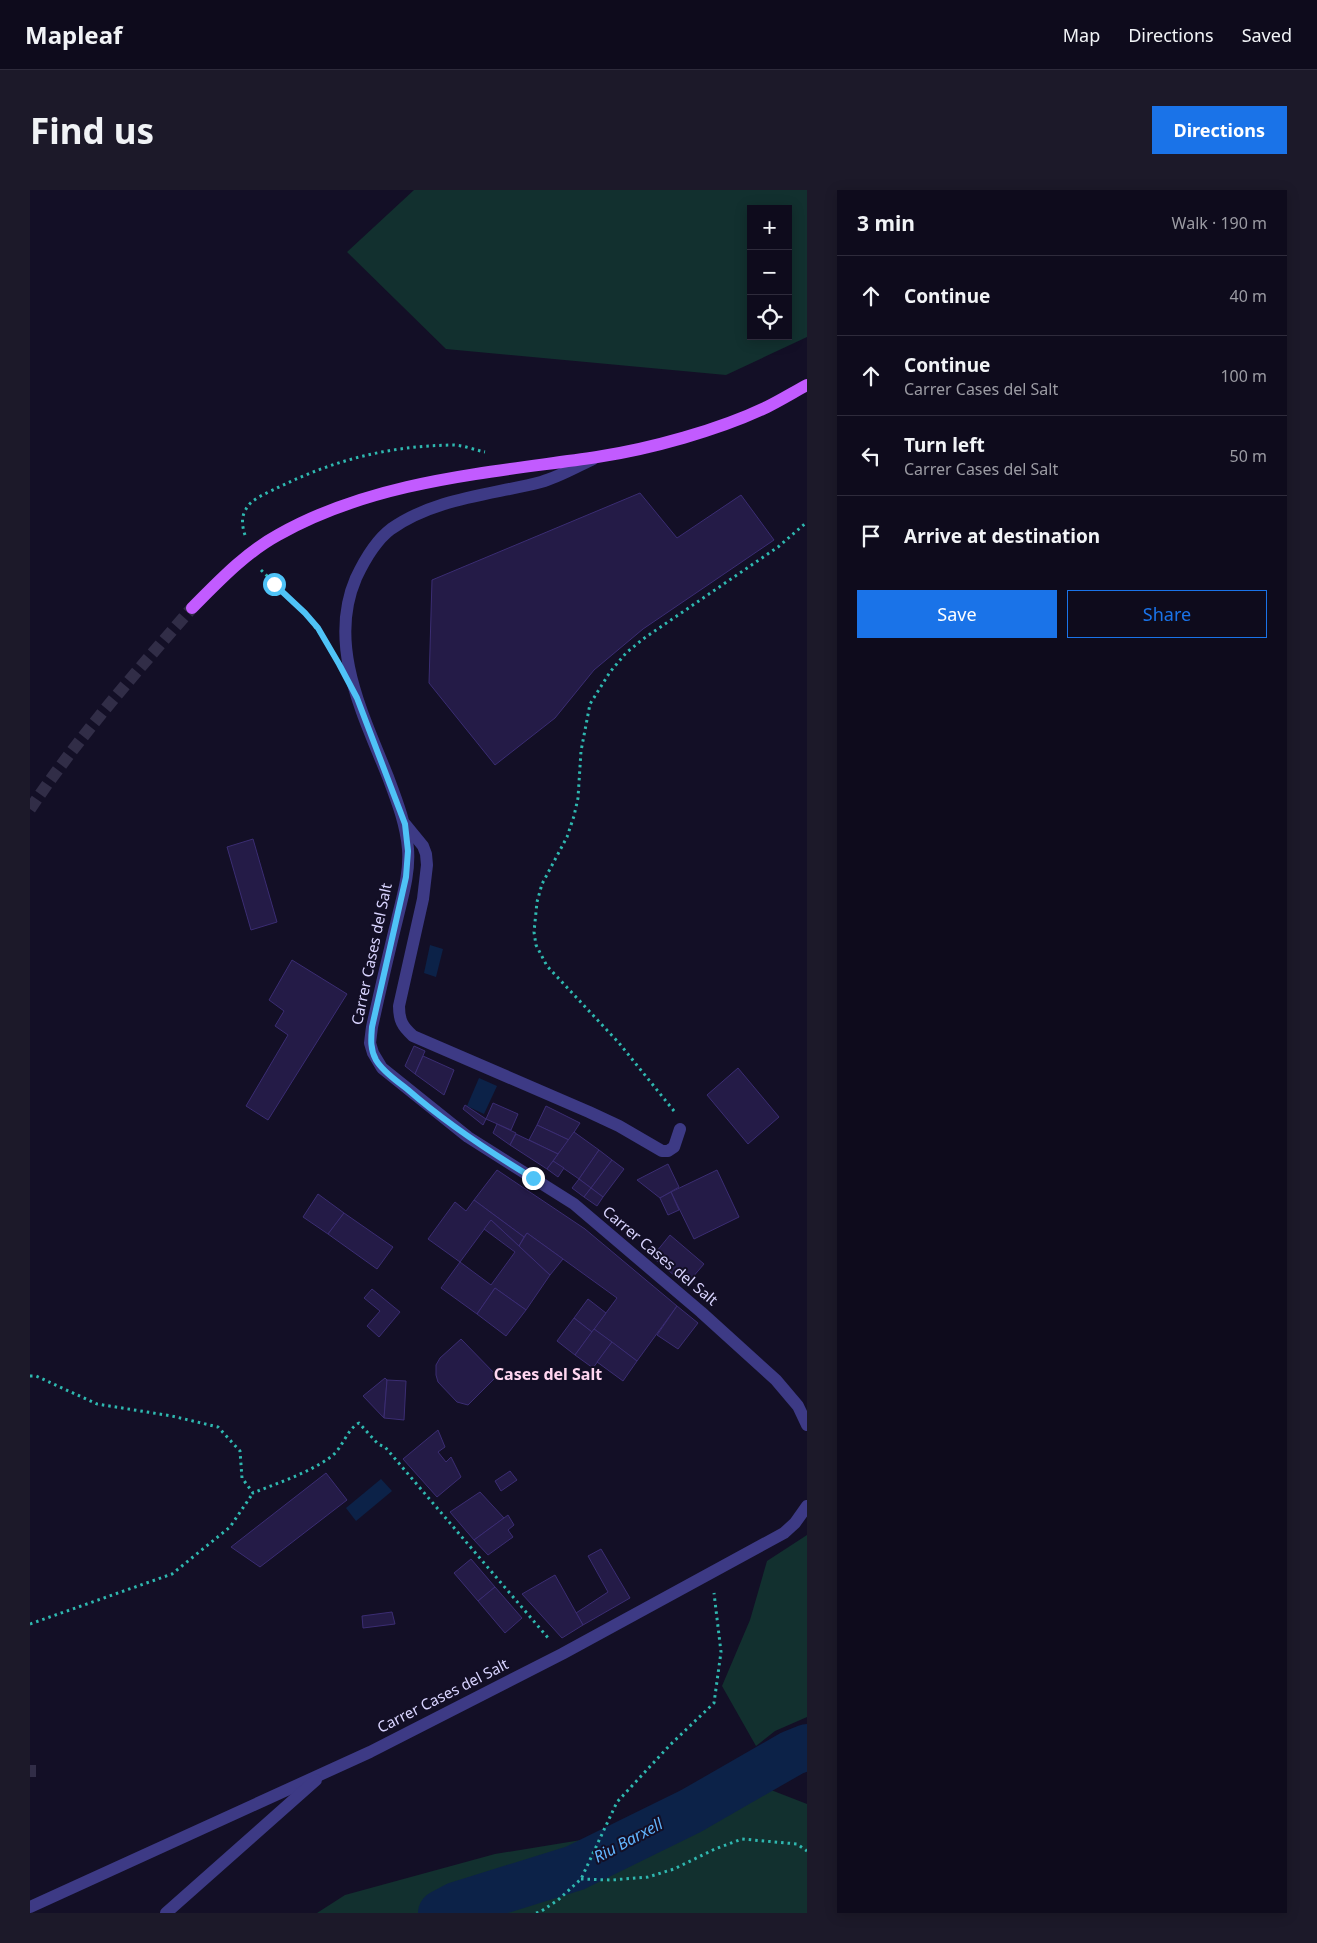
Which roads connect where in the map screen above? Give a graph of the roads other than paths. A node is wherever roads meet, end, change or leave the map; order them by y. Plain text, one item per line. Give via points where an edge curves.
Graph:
1 (807, 385) edge
2 (598, 457) junction
3 (192, 608) tunnel mouth
4 (405, 824) junction
5 (680, 1129) road end
6 (807, 1425) edge
7 (807, 1506) edge
8 (326, 1772) junction
9 (30, 1907) edge
10 (166, 1913) edge

1 - 2 main road via 766,407 710,429 654,446
2 - 3 main road via 419,484 337,508 308,519 265,544
2 - 4 street, Carrer Cases del Salt via 543,481 457,500 422,512 389,531 372,549 359,571 350,592 345,620 347,659 357,698
4 - 5 street via 423,846 427,866 423,899 398,1006 404,1028 413,1036 619,1126 662,1151 674,1147
4 - 6 street, Carrer Cases del Salt via 406,877 370,1042 376,1060 392,1077 468,1137 574,1204 776,1380 798,1406
7 - 8 street, Carrer Cases del Salt via 784,1533 712,1574 562,1654
8 - 9 street, Carrer Cases del Salt
8 - 10 street

